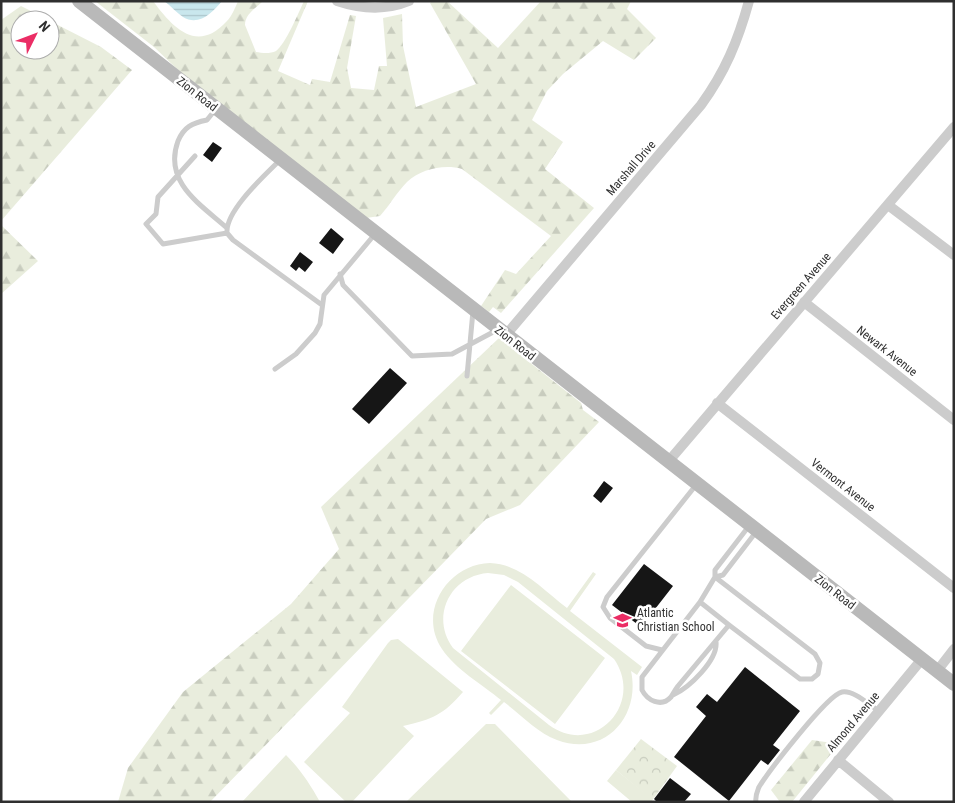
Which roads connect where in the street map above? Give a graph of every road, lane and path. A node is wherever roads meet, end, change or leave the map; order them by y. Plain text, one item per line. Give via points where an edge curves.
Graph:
1 (78, 1) edge
2 (338, 1) edge
3 (409, 1) edge
4 (749, 1) edge
5 (216, 109) junction
6 (954, 127) edge
7 (194, 156) dead end
8 (280, 159) junction
9 (177, 176) junction
10 (888, 205) junction
11 (227, 230) junction
12 (375, 234) junction
13 (954, 255) edge
14 (340, 274) junction
15 (804, 302) junction
16 (322, 305) junction
17 (473, 310) junction
18 (501, 332) junction
19 (470, 345) junction
20 (275, 369) dead end
21 (467, 376) dead end
22 (717, 403) junction
23 (954, 420) edge
24 (668, 462) junction
25 (697, 484) junction
26 (753, 528) junction
27 (715, 577) junction
28 (954, 588) edge
29 (700, 602) junction
30 (729, 625) junction
31 (662, 650) junction
32 (953, 652) edge
33 (922, 660) junction
34 (937, 671) junction
35 (953, 681) edge
36 (879, 711) junction
37 (838, 760) junction
38 (756, 802) edge
39 (804, 802) edge
40 (889, 802) edge

1 - 5 street, Zion Road
2 - 3 street via 371,9
4 - 18 street, Marshall Drive via 729,59 701,105
5 - 8 street, Zion Road
5 - 9 lane via 207,120 191,124 182,134 176,151
6 - 10 street, Evergreen Avenue
7 - 9 lane
8 - 11 lane via 238,207
8 - 12 street, Zion Road
9 - 11 lane via 190,195
9 - 11 lane via 158,197 156,214 146,224 163,244
10 - 13 street
10 - 15 street, Evergreen Avenue
11 - 16 lane via 233,240
12 - 14 lane
12 - 17 street, Zion Road
14 - 16 lane via 324,295
14 - 19 lane via 343,285 412,356 452,354
15 - 22 street, Evergreen Avenue
15 - 23 street, Newark Avenue
16 - 20 lane via 320,324 315,333 296,354
17 - 18 street, Zion Road
17 - 19 lane
18 - 19 lane
18 - 24 street, Zion Road
19 - 21 lane
22 - 24 street, Evergreen Avenue
22 - 28 street, Vermont Avenue
24 - 25 street, Zion Road
25 - 26 street, Zion Road
25 - 31 lane via 603,605 607,615 646,646
26 - 27 lane via 715,570
26 - 27 lane via 723,575
26 - 33 street, Zion Road
27 - 29 lane
27 - 30 lane via 815,654 820,666 818,674 812,679 800,679
29 - 30 lane
29 - 31 lane
30 - 31 lane via 672,695 656,702 642,690 642,677
32 - 34 street
33 - 34 street, Zion Road
33 - 36 street, Almond Avenue
34 - 35 street, Zion Road
36 - 37 street, Almond Avenue
36 - 38 lane via 848,692 834,696 817,712 766,777 756,793
37 - 39 street, Almond Avenue
37 - 40 street

